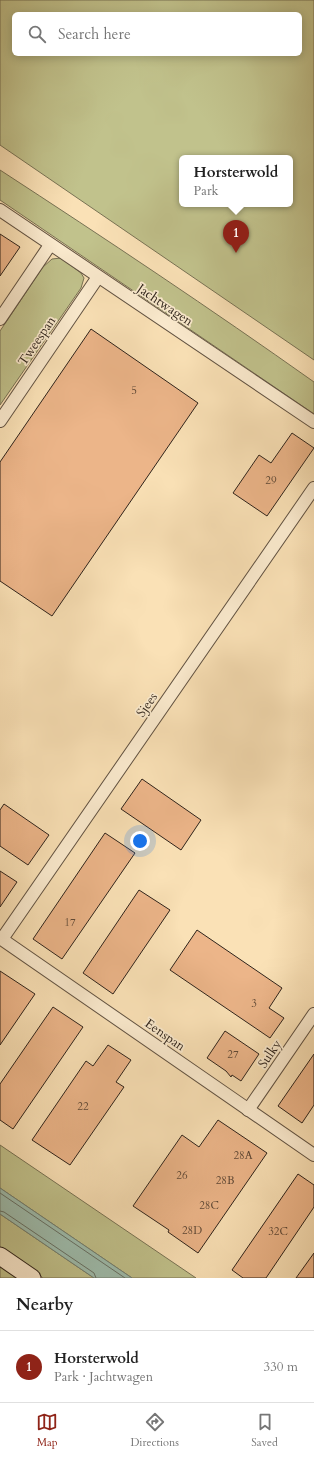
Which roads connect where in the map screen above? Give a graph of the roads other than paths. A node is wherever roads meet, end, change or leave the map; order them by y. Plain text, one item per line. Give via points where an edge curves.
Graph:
1 (0, 210) edge
2 (50, 245) junction
3 (98, 277) junction
4 (0, 319) edge
5 (0, 421) edge
6 (314, 422) edge
7 (314, 488) edge
8 (1, 938) edge
9 (314, 1014) edge
10 (248, 1110) junction
11 (314, 1155) edge
12 (0, 1256) edge
13 (32, 1278) edge

1 - 2 street, Jachtwagen
2 - 3 street, Jachtwagen
2 - 4 street
3 - 5 street, Tweespan
3 - 6 street, Jachtwagen
7 - 8 street, Sjees
8 - 10 street, Eenspan
9 - 10 street, Sulky
10 - 11 street, Eenspan
12 - 13 main road

